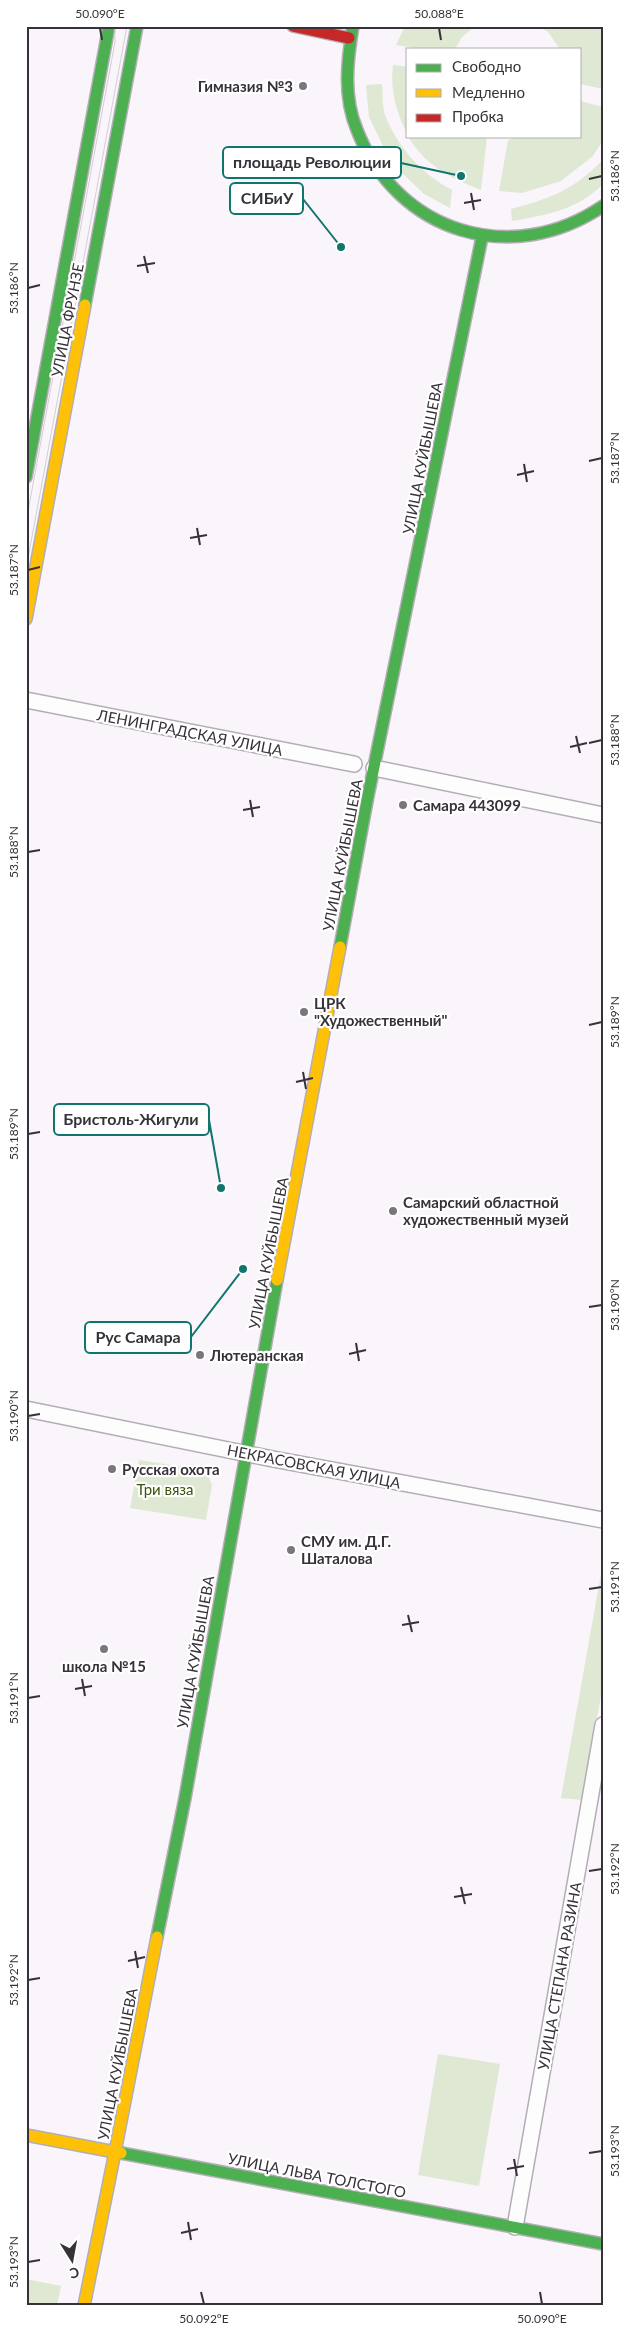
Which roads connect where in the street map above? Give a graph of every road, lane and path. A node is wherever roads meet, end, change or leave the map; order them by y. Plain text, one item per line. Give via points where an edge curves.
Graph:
1 (109, 26) edge
2 (137, 26) edge
3 (293, 26) edge
4 (353, 26) edge
5 (349, 38) junction
6 (603, 206) edge
7 (482, 237) junction
8 (26, 477) edge
9 (26, 619) edge
10 (26, 700) edge
11 (354, 764) dead end
12 (374, 768) junction
13 (603, 816) edge
14 (26, 1409) edge
15 (245, 1452) junction
16 (603, 1520) edge
17 (603, 1725) edge
18 (26, 2135) edge
19 (115, 2152) junction
20 (514, 2227) junction
21 (603, 2244) edge
22 (84, 2306) edge

1 - 8 main road, УЛИЦА ФРУНЗЕ
2 - 9 main road, УЛИЦА ФРУНЗЕ
3 - 5 main road
4 - 5 main road
5 - 7 main road via 346,69 349,105 363,149 373,167 401,196 432,219
6 - 7 main road via 580,220 539,233
7 - 12 main road, УЛИЦА КУЙБЫШЕВА
10 - 11 street, ЛЕНИНГРАДСКАЯ УЛИЦА
12 - 13 street
12 - 15 main road, УЛИЦА КУЙБЫШЕВА
14 - 15 street, НЕКРАСОВСКАЯ УЛИЦА
15 - 16 street, НЕКРАСОВСКАЯ УЛИЦА
15 - 19 main road, УЛИЦА КУЙБЫШЕВА via 185,1798
17 - 20 street, УЛИЦА СТЕПАНА РАЗИНА
18 - 19 main road, УЛИЦА ЛЬВА ТОЛСТОГО
19 - 20 main road, УЛИЦА ЛЬВА ТОЛСТОГО
19 - 22 main road, УЛИЦА КУЙБЫШЕВА
20 - 21 main road, УЛИЦА ЛЬВА ТОЛСТОГО

